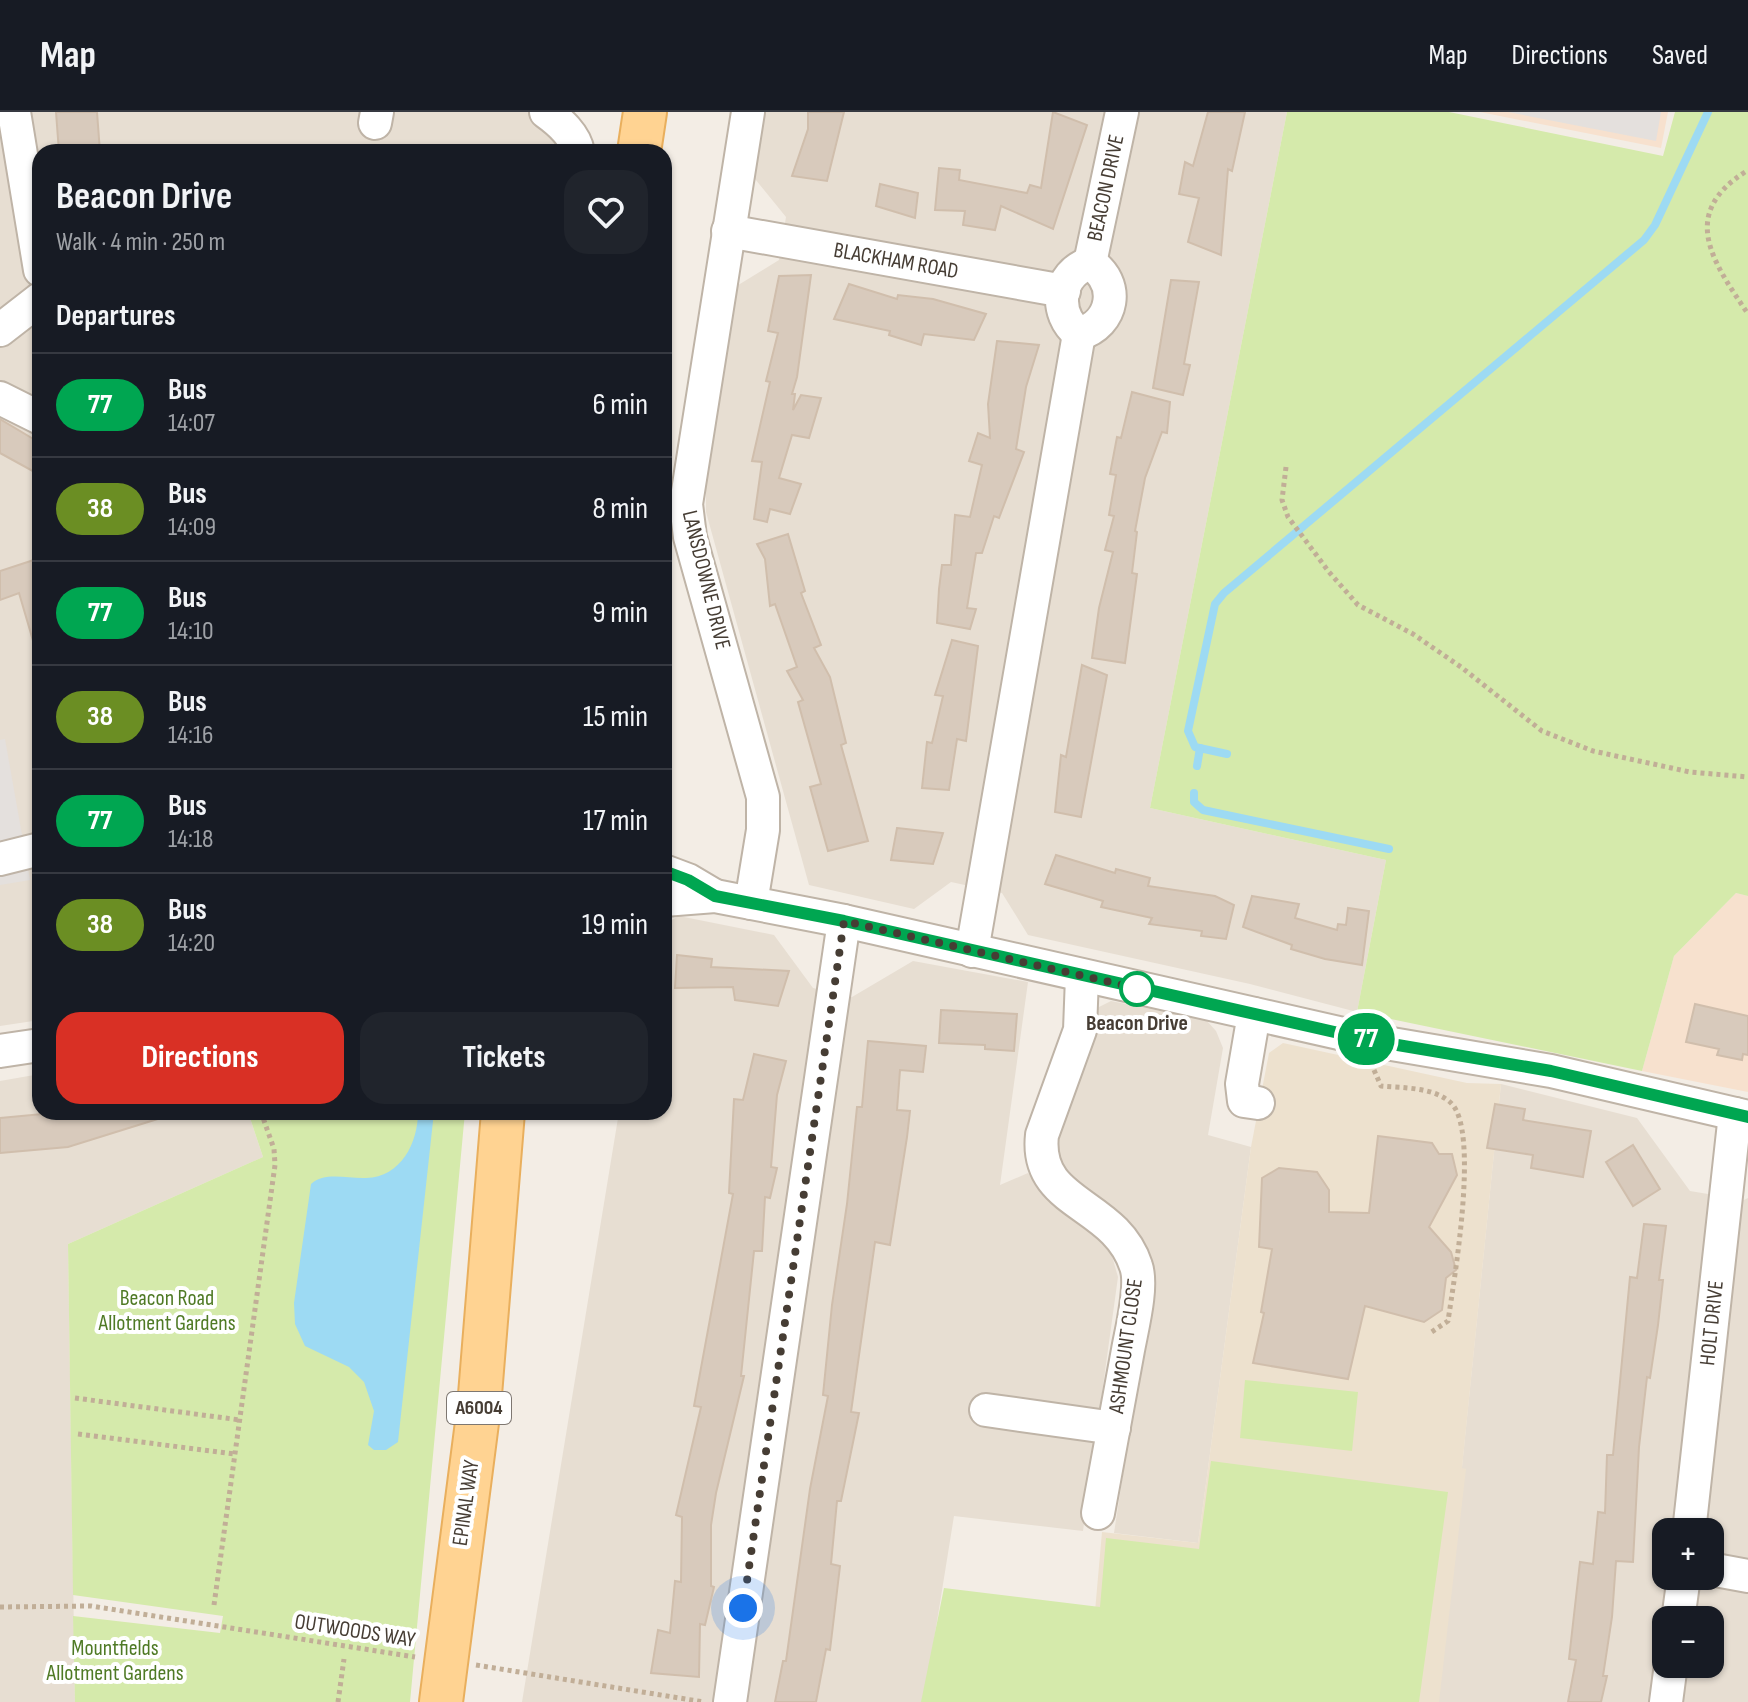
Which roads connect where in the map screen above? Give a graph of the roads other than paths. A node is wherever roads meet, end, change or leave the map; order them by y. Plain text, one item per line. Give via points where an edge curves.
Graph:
1 (14, 112) edge
2 (546, 112) edge
3 (645, 112) edge
4 (748, 112) edge
5 (1122, 112) edge
6 (577, 144) edge
7 (640, 144) edge
8 (32, 216) edge
9 (728, 231) junction
10 (1090, 263) junction
11 (1064, 291) junction
12 (32, 305) edge
13 (0, 330) edge
14 (1079, 334) junction
15 (0, 398) edge
16 (32, 414) edge
17 (32, 851) edge
18 (0, 859) edge
19 (672, 874) edge
20 (715, 896) junction
21 (672, 899) edge
22 (751, 903) junction
23 (844, 921) junction
24 (972, 951) junction
25 (1082, 977) junction
26 (1254, 1014) junction
27 (32, 1046) edge
28 (0, 1051) edge
29 (1258, 1103) dead end
30 (1741, 1115) edge
31 (502, 1120) edge
32 (986, 1410) dead end
33 (1114, 1428) junction
34 (1098, 1513) dead end
35 (1691, 1518) edge
36 (1724, 1572) edge
37 (1748, 1576) edge
38 (1669, 1678) edge
39 (443, 1682) edge
40 (730, 1702) edge
41 (1666, 1702) edge

1 - 8 street
2 - 6 street
3 - 7 main road
4 - 9 street, LANSDOWNE DRIVE
5 - 10 street, BEACON DRIVE
9 - 11 street, BLACKHAM ROAD
9 - 22 street, LANSDOWNE DRIVE via 686,504 690,537 763,797
10 - 11 street, BEACON DRIVE via 1079,267
10 - 14 street, BEACON DRIVE via 1109,282 1109,298 1102,322
11 - 14 street via 1063,317
12 - 13 street
14 - 24 street
15 - 16 street
17 - 18 street
19 - 20 street
20 - 21 street
20 - 22 street
22 - 23 street
23 - 24 street
23 - 40 street
24 - 25 street
25 - 26 street
25 - 33 street, ASHMOUNT CLOSE via 1080,1030 1040,1152 1054,1183 1104,1218 1128,1244 1138,1270
26 - 29 street via 1242,1084 1244,1101
26 - 30 street via 1551,1071
27 - 28 street
30 - 35 street, HOLT DRIVE
31 - 39 main road, EPINAL WAY / A6004 via 479,1407
32 - 33 street, ASHMOUNT CLOSE
33 - 34 street, ASHMOUNT CLOSE
36 - 37 street
38 - 41 street

